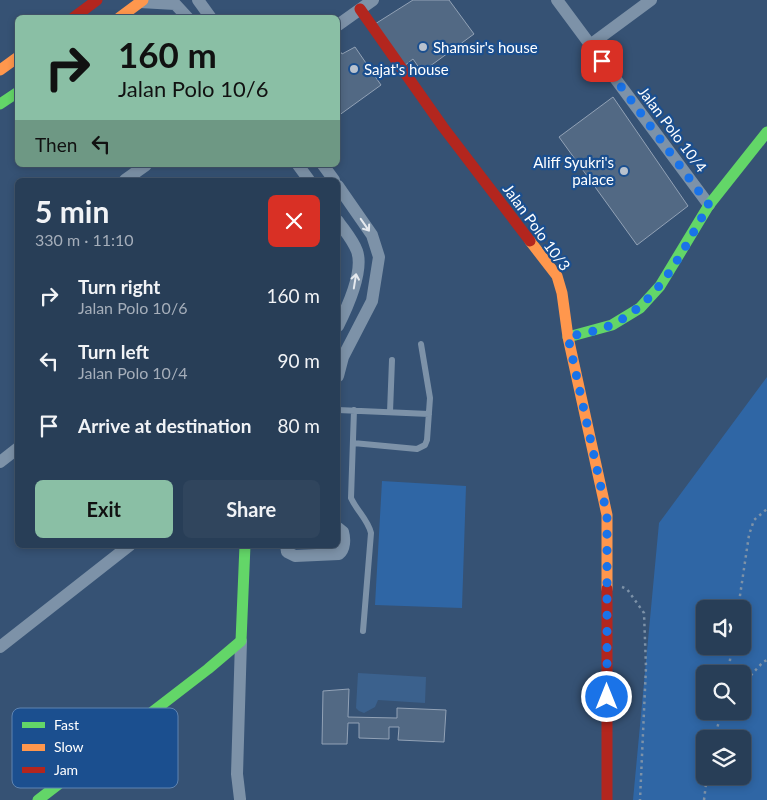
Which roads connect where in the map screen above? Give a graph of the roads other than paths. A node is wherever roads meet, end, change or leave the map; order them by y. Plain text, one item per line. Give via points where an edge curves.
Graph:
1 (97, 0) edge
2 (198, 0) edge
3 (372, 0) edge
4 (557, 0) edge
5 (651, 0) edge
6 (142, 1) edge
7 (360, 9) junction
8 (77, 15) edge
9 (123, 15) edge
10 (185, 15) edge
11 (209, 15) edge
12 (340, 24) edge
13 (590, 45) junction
14 (15, 60) edge
15 (0, 70) edge
16 (15, 94) edge
17 (0, 104) edge
18 (767, 132) edge
19 (143, 167) edge
20 (299, 167) edge
21 (324, 167) edge
22 (128, 178) edge
23 (308, 178) edge
24 (333, 178) edge
25 (340, 189) edge
26 (709, 205) junction
27 (340, 224) edge
28 (340, 322) edge
29 (568, 337) junction
30 (421, 344) dead end
31 (392, 360) dead end
32 (340, 368) edge
33 (340, 410) edge
34 (354, 410) junction
35 (390, 412) junction
36 (429, 414) junction
37 (353, 443) junction
38 (15, 450) edge
39 (0, 462) edge
40 (340, 530) edge
41 (126, 548) edge
42 (245, 548) edge
43 (286, 548) edge
44 (362, 631) dead end
45 (241, 641) junction
46 (0, 647) edge
47 (157, 708) edge
48 (54, 788) edge
49 (38, 800) edge
50 (243, 800) edge
51 (607, 800) edge

1 - 8 street
2 - 11 street
3 - 7 street
4 - 13 street, Jalan Polo 10/4
5 - 13 street
6 - 9 street
6 - 10 street via 175,4
7 - 12 street
7 - 29 street, Jalan Polo 10/3 via 443,127 557,276
13 - 26 street, Jalan Polo 10/4
14 - 15 street
16 - 17 street
18 - 26 street
19 - 22 street
20 - 23 street
21 - 24 street
25 -> 32 street via 372,235 379,257 372,301
26 - 29 street via 660,286 640,308 612,325
28 -> 27 street via 353,295 358,258 354,245
29 - 51 street, Jalan Polo 10/3 via 607,515
30 - 36 lane via 430,398
31 - 35 lane
33 - 34 lane
34 - 35 lane
34 - 37 lane
35 - 36 lane
36 - 37 lane via 425,445 417,448
37 - 44 lane via 352,498 371,534
38 - 39 street
40 - 43 street via 344,547 339,554 295,556 286,552
41 - 46 street
42 - 45 street
45 - 47 street
45 - 50 street via 237,774
48 - 49 street

